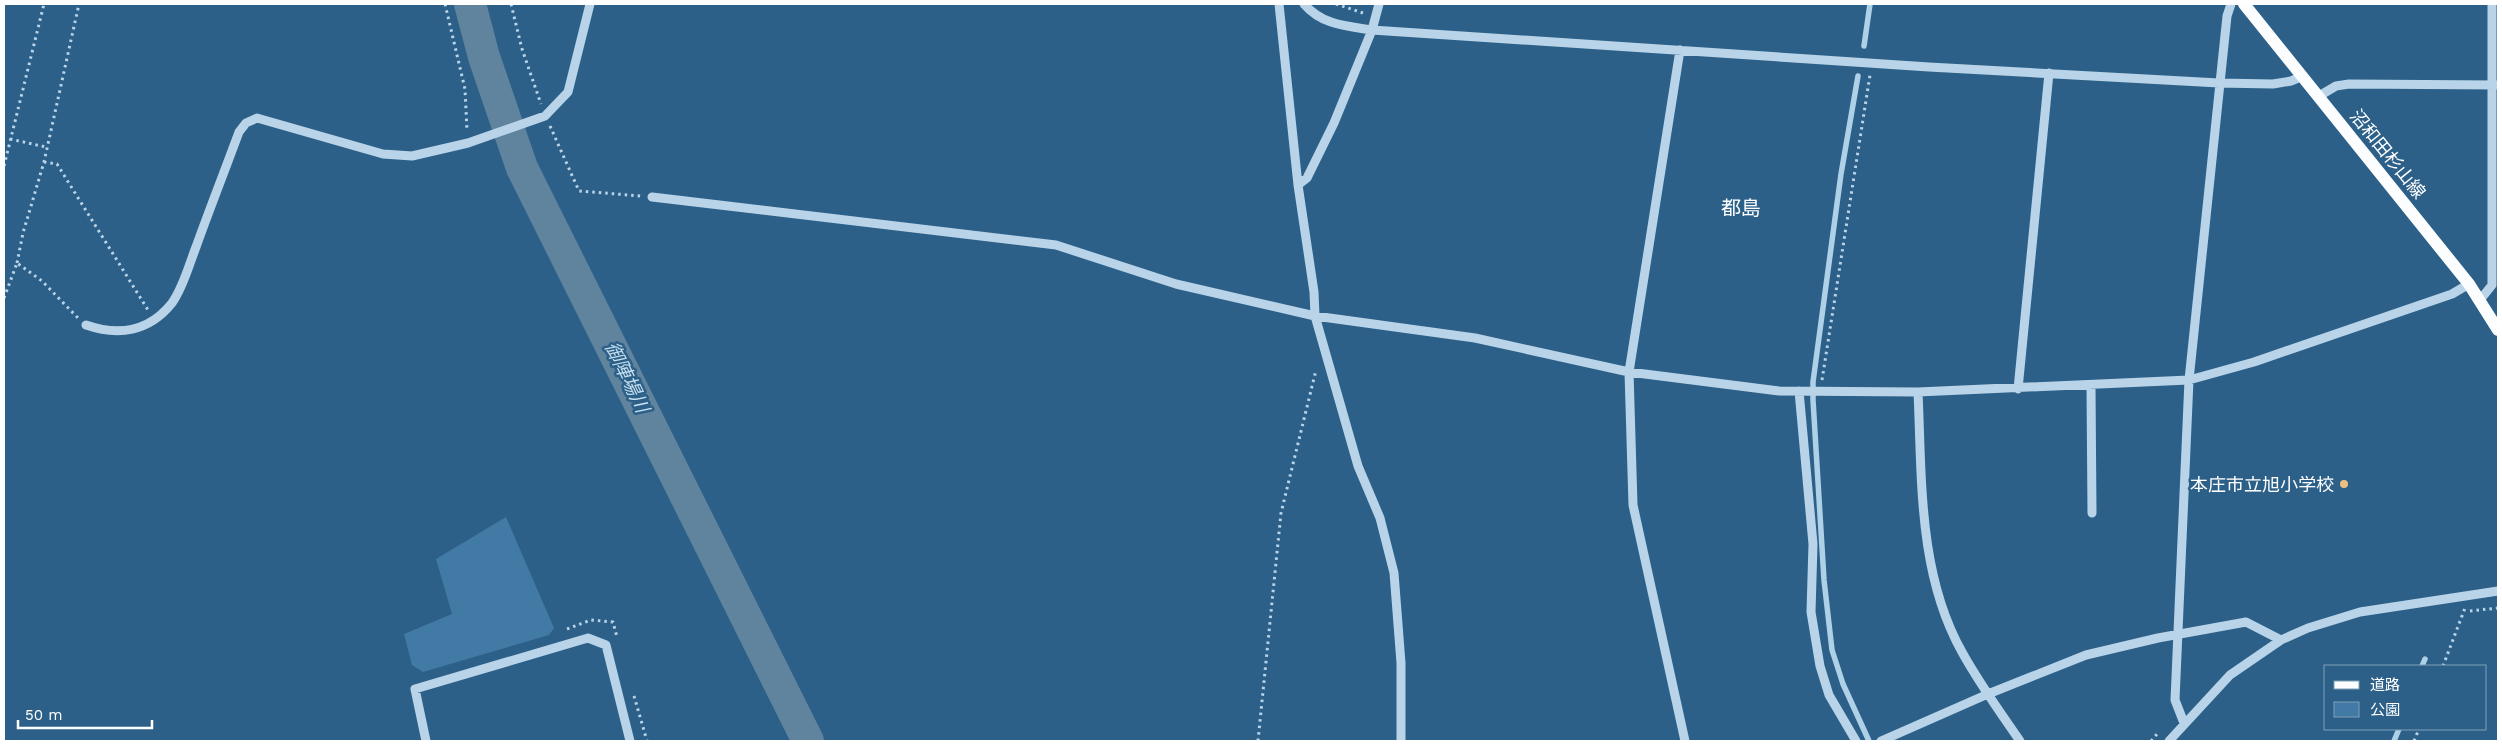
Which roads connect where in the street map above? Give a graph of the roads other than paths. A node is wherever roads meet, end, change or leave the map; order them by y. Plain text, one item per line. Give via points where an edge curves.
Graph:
1 (590, 4) edge
2 (1279, 4) edge
3 (1304, 4) edge
4 (1379, 4) edge
5 (2231, 4) edge
6 (2244, 4) edge
7 (2492, 4) edge
8 (1372, 30) junction
9 (1680, 50) junction
10 (2049, 73) junction
11 (2303, 76) junction
12 (2220, 83) junction
13 (2495, 85) edge
14 (2319, 96) junction
15 (1298, 184) junction
16 (652, 197) road end
17 (2469, 284) junction
18 (2480, 300) junction
19 (1315, 316) junction
20 (86, 325) road end
21 (2498, 330) edge
22 (1629, 372) junction
23 (2190, 380) junction
24 (2091, 386) junction
25 (2018, 389) junction
26 (1799, 391) junction
27 (1918, 392) junction
28 (2092, 513) dead end
29 (2498, 591) edge
30 (2178, 635) junction
31 (2281, 640) junction
32 (1988, 694) junction
33 (2184, 723) junction
34 (426, 741) edge
35 (630, 741) edge
36 (1401, 741) edge
37 (1685, 741) edge
38 (1856, 741) edge
39 (1881, 741) edge
40 (2020, 741) edge
41 (2169, 741) edge

1 - 20 street via 568,92 545,116 468,143 412,156 383,154 257,118 246,123 239,132 172,303 131,332 102,331
2 - 15 street
3 - 8 street via 1319,18 1334,24
4 - 8 street
5 - 12 street via 2226,16
6 - 11 main road, 沼和田杉山線
7 - 13 street
8 - 9 street
8 - 15 street via 1334,122 1307,178
9 - 10 street
9 - 22 street
10 - 12 street
10 - 25 street
11 - 12 street via 2273,84
11 - 14 main road, 沼和田杉山線
12 - 23 street
13 - 14 street via 2349,84 2336,86
13 - 18 street via 2492,286
14 - 17 main road, 沼和田杉山線
15 - 19 street
16 - 19 street via 1056,245 1176,284
17 - 18 main road, 沼和田杉山線
17 - 23 street via 2452,294 2254,362
18 - 21 main road, 沼和田杉山線
19 - 22 street via 1476,338
19 - 36 street via 1358,466 1380,518 1394,573 1401,663
22 - 26 street
22 - 37 street via 1633,505
23 - 24 street
23 - 30 street
24 - 25 street
24 - 28 street
25 - 27 street
26 - 27 street
26 - 38 street via 1813,544 1813,621 1820,666 1829,695
27 - 32 street via 1924,524 1931,566 1946,617 1961,651
29 - 31 street via 2360,612
30 - 31 street via 2246,622
30 - 32 street via 2086,655
30 - 33 street via 2175,700
31 - 33 street via 2230,675
32 - 39 street
32 - 40 street
33 - 41 street
34 - 35 street via 415,689 588,638 606,645

